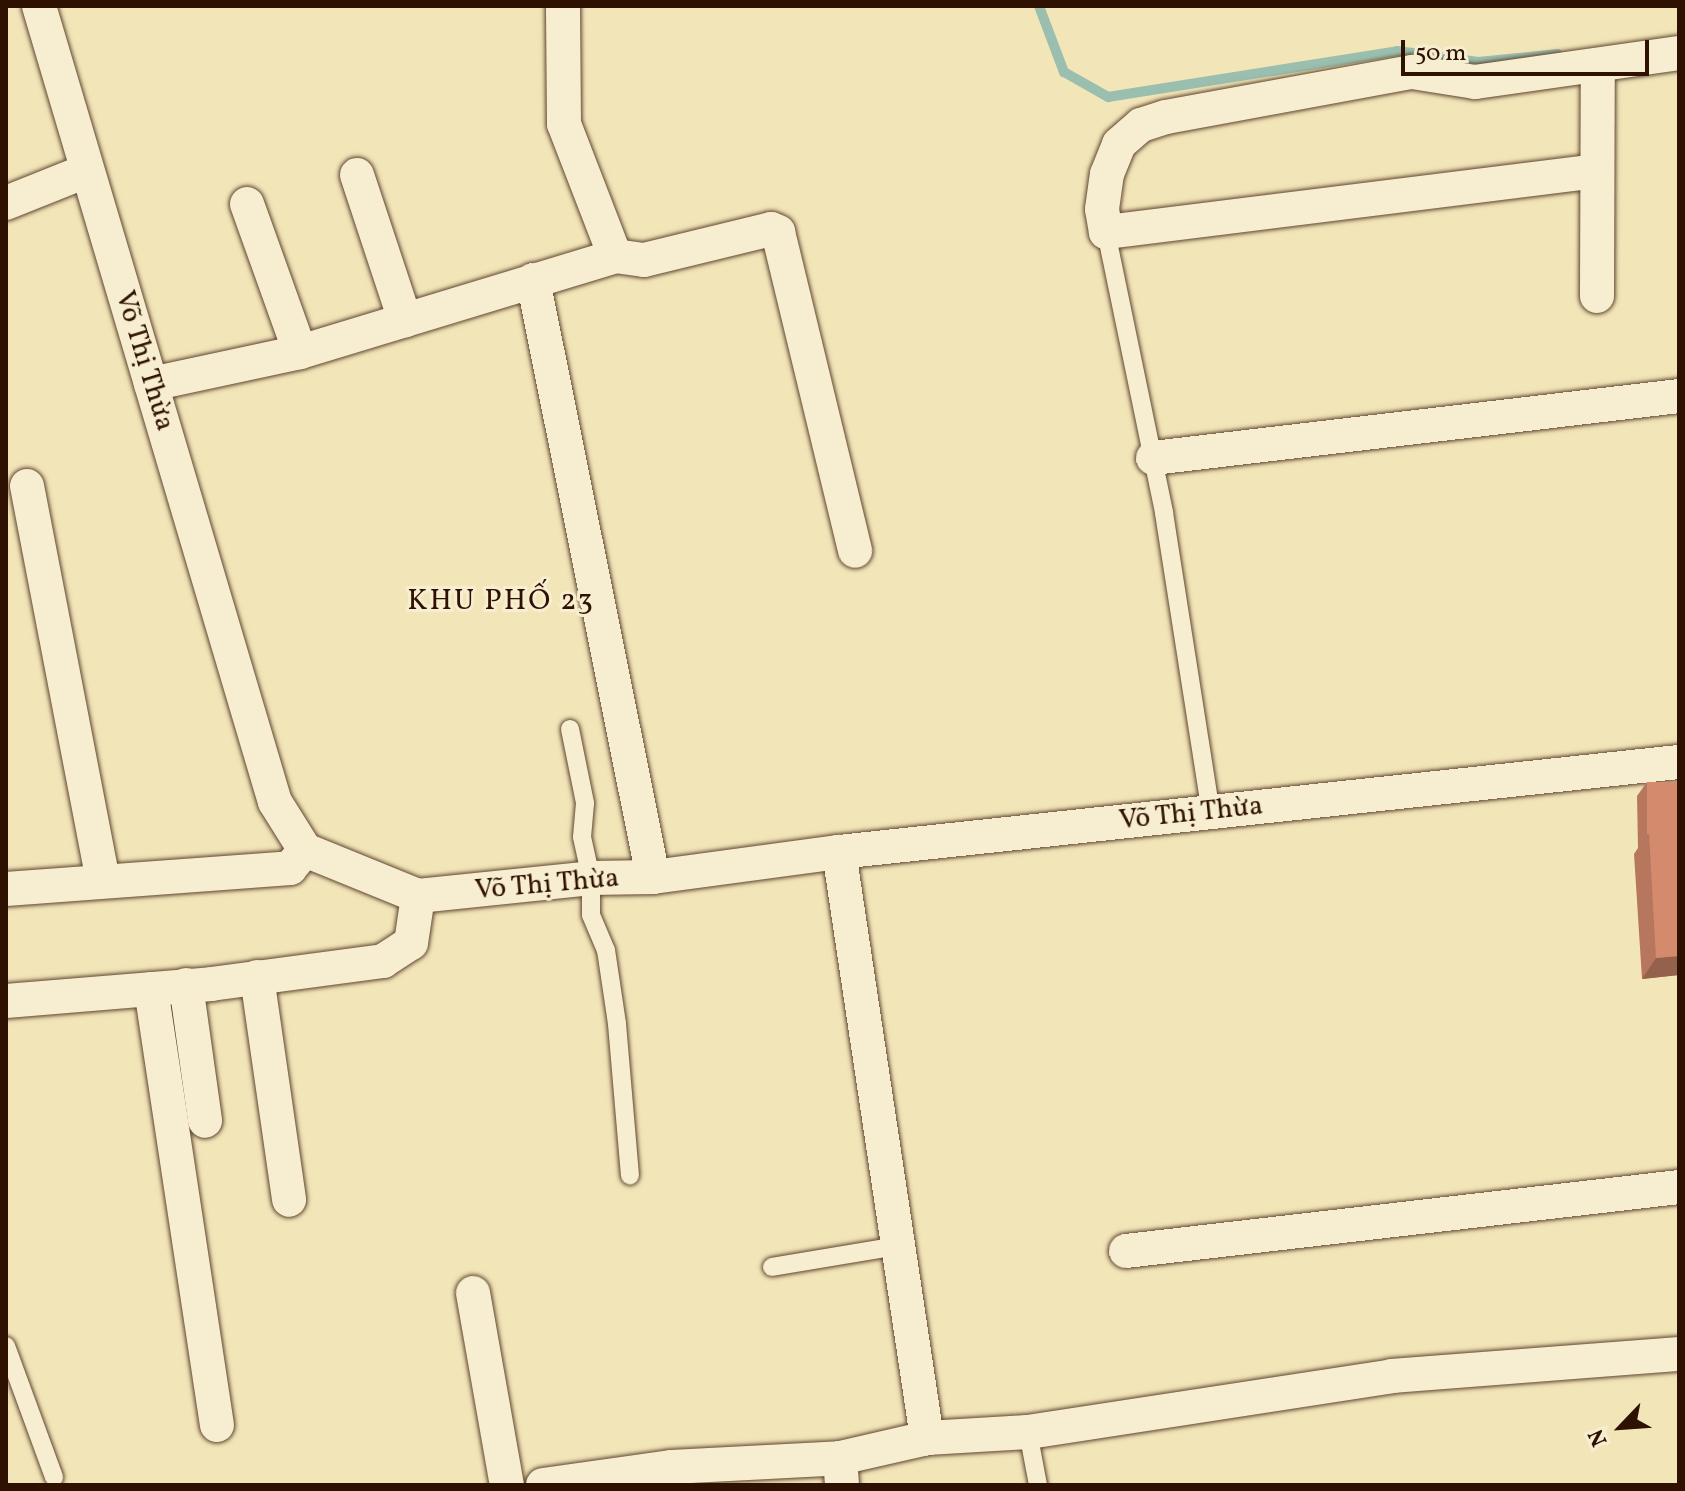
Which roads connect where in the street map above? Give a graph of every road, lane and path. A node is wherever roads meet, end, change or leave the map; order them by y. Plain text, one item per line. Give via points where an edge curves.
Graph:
1 (39, 6) edge
2 (563, 6) edge
3 (1679, 53) edge
4 (1598, 65) junction
5 (86, 171) junction
6 (1597, 171) junction
7 (357, 175) dead end
8 (6, 203) edge
9 (247, 204) dead end
10 (1106, 232) junction
11 (615, 256) junction
12 (533, 280) junction
13 (1597, 296) dead end
14 (405, 320) junction
15 (300, 352) junction
16 (151, 384) junction
17 (1679, 396) edge
18 (1153, 458) junction
19 (27, 486) dead end
20 (855, 551) dead end
21 (570, 729) dead end
22 (1679, 762) edge
23 (1211, 812) junction
24 (305, 850) junction
25 (839, 852) junction
26 (653, 877) junction
27 (591, 878) junction
28 (103, 880) junction
29 (6, 889) edge
30 (418, 896) junction
31 (257, 977) junction
32 (186, 985) junction
33 (151, 989) junction
34 (6, 1001) edge
35 (205, 1121) dead end
36 (630, 1175) dead end
37 (1679, 1187) edge
38 (289, 1200) dead end
39 (898, 1246) junction
40 (1126, 1251) dead end
41 (772, 1267) dead end
42 (473, 1293) dead end
43 (6, 1346) edge
44 (1679, 1354) edge
45 (217, 1425) dead end
46 (1028, 1432) junction
47 (927, 1438) junction
48 (841, 1471) edge
49 (54, 1477) dead end
50 (507, 1485) edge
51 (543, 1485) edge
52 (1038, 1485) edge

1 - 5 street, Võ Thị Thừa
2 - 11 street via 564,124
3 - 4 street
4 - 6 street
4 - 10 street via 1475,82 1412,72 1141,125 1119,144 1107,174 1102,209
5 - 8 street
5 - 16 street, Võ Thị Thừa
6 - 10 street
6 - 13 street
7 - 14 street
9 - 15 street
10 - 18 lane
11 - 12 street
11 - 20 street via 644,260 771,229 778,232
12 - 14 street
12 - 26 street
14 - 15 street
15 - 16 street
16 - 24 street, Võ Thị Thừa via 275,802
17 - 18 street
18 - 23 lane
19 - 28 street
21 - 27 lane via 585,803 582,837
22 - 23 street, Võ Thị Thừa
23 - 25 street, Võ Thị Thừa
24 - 28 street via 290,868
24 - 30 street, Võ Thị Thừa
25 - 26 street, Võ Thị Thừa
25 - 39 street
26 - 27 street, Võ Thị Thừa
27 - 30 street, Võ Thị Thừa
27 - 36 lane via 591,915 606,950 617,1024
28 - 29 street
30 - 31 street via 411,943 397,955
31 - 32 street
31 - 38 street
32 - 33 street
32 - 35 street
33 - 34 street
33 - 45 street
37 - 40 street
39 - 41 lane
39 - 47 street
42 - 50 street
43 - 49 lane
44 - 46 street via 1392,1376
46 - 47 street
46 - 52 lane
47 - 48 street
48 - 51 street via 671,1467

